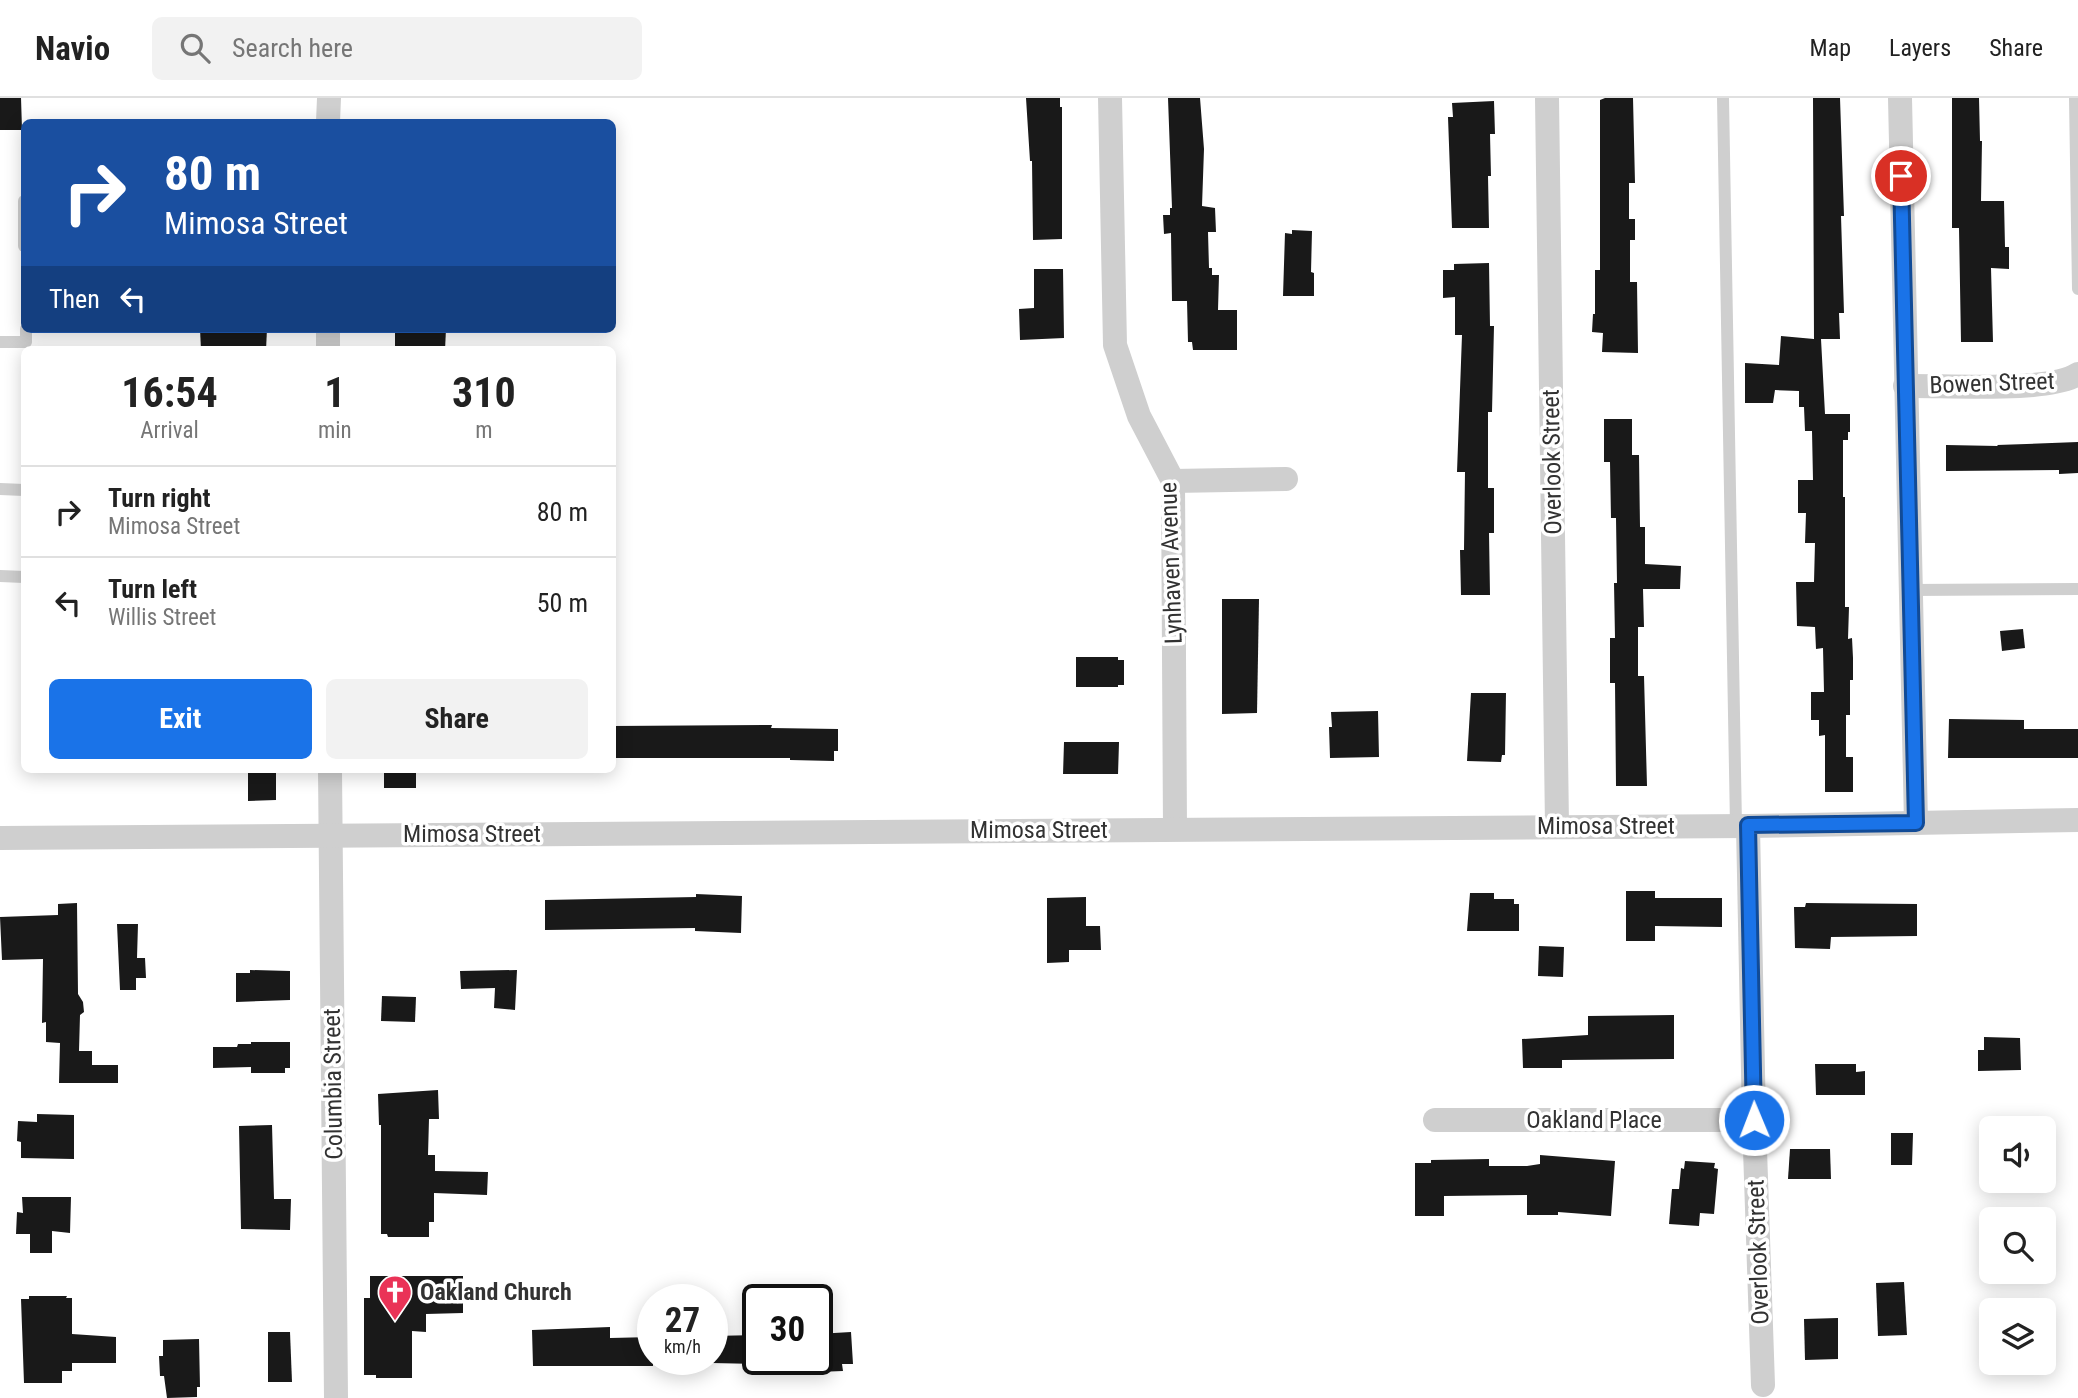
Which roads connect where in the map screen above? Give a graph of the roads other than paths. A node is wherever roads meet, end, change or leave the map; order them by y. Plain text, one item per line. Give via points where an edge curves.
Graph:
1 (329, 98) edge
2 (1110, 98) edge
3 (1547, 98) edge
4 (1723, 98) edge
5 (1900, 98) edge
6 (2075, 98) edge
7 (328, 119) edge
8 (2078, 289) edge
9 (26, 333) edge
10 (0, 342) edge
11 (2078, 374) edge
12 (1905, 386) junction
13 (1286, 479) dead end
14 (1173, 481) junction
15 (0, 489) edge
16 (21, 489) edge
17 (0, 576) edge
18 (21, 577) edge
19 (2078, 589) edge
20 (1910, 590) junction
21 (330, 773) edge
22 (2078, 820) edge
23 (1916, 823) junction
24 (1742, 825) junction
25 (1558, 826) junction
26 (1175, 829) junction
27 (331, 835) junction
28 (0, 838) edge
29 (1435, 1119) dead end
30 (1754, 1120) junction
31 (1763, 1385) dead end
32 (336, 1398) edge

1 - 7 street
2 - 14 street, Lynhaven Avenue via 1115,345 1139,416
3 - 25 street, Overlook Street
4 - 24 lane
5 - 12 street
6 - 8 lane
9 - 10 lane via 26,342
11 - 12 street, Bowen Street via 2043,385
12 - 20 street
13 - 14 street
14 - 26 street, Lynhaven Avenue
15 - 16 lane
17 - 18 lane
19 - 20 lane
20 - 23 street
21 - 27 street, Columbia Street
22 - 23 street, Mimosa Street
23 - 24 street, Mimosa Street
24 - 25 street, Mimosa Street
24 - 30 street, Overlook Street
25 - 26 street, Mimosa Street
26 - 27 street, Mimosa Street
27 - 28 street, Mimosa Street
27 - 32 street, Columbia Street
29 - 30 street, Oakland Place
30 - 31 street, Overlook Street

